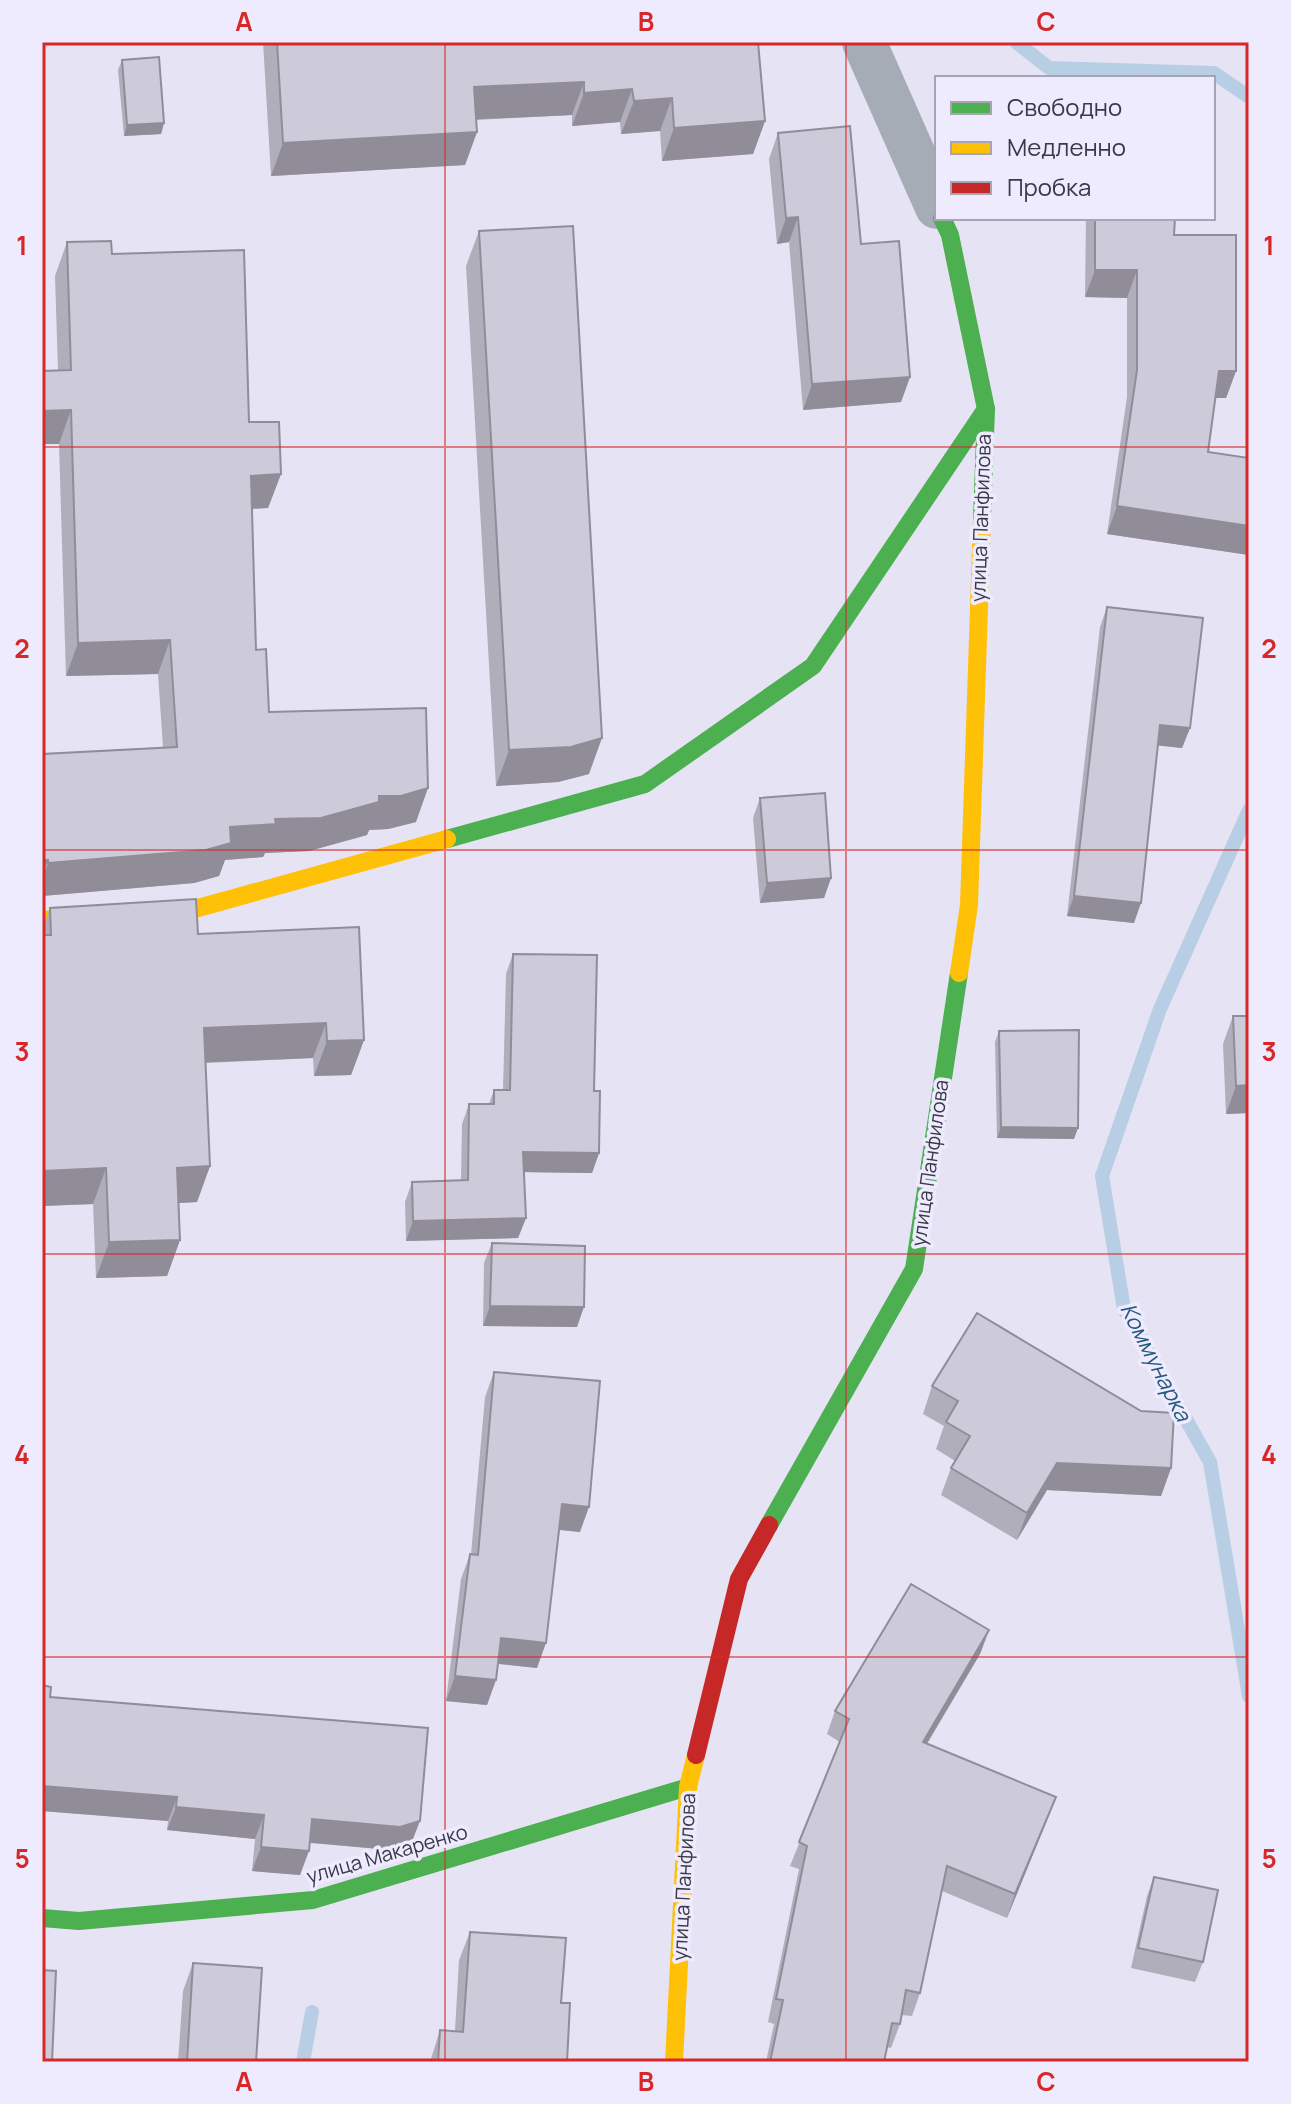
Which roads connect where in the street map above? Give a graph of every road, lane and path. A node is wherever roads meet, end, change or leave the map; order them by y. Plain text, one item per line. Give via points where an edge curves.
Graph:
1 (864, 42) edge
2 (935, 202) edge
3 (943, 220) edge
4 (986, 409) junction
5 (42, 920) edge
6 (688, 1787) junction
7 (42, 1918) edge
8 (674, 2062) edge

1 - 2 street
3 - 4 street, улица Панфилова
4 - 5 street via 813,666 645,784 198,908
4 - 6 street, улица Панфилова via 969,905 914,1269 739,1579
6 - 7 street, улица Макаренко via 313,1900 79,1921
6 - 8 street, улица Панфилова

